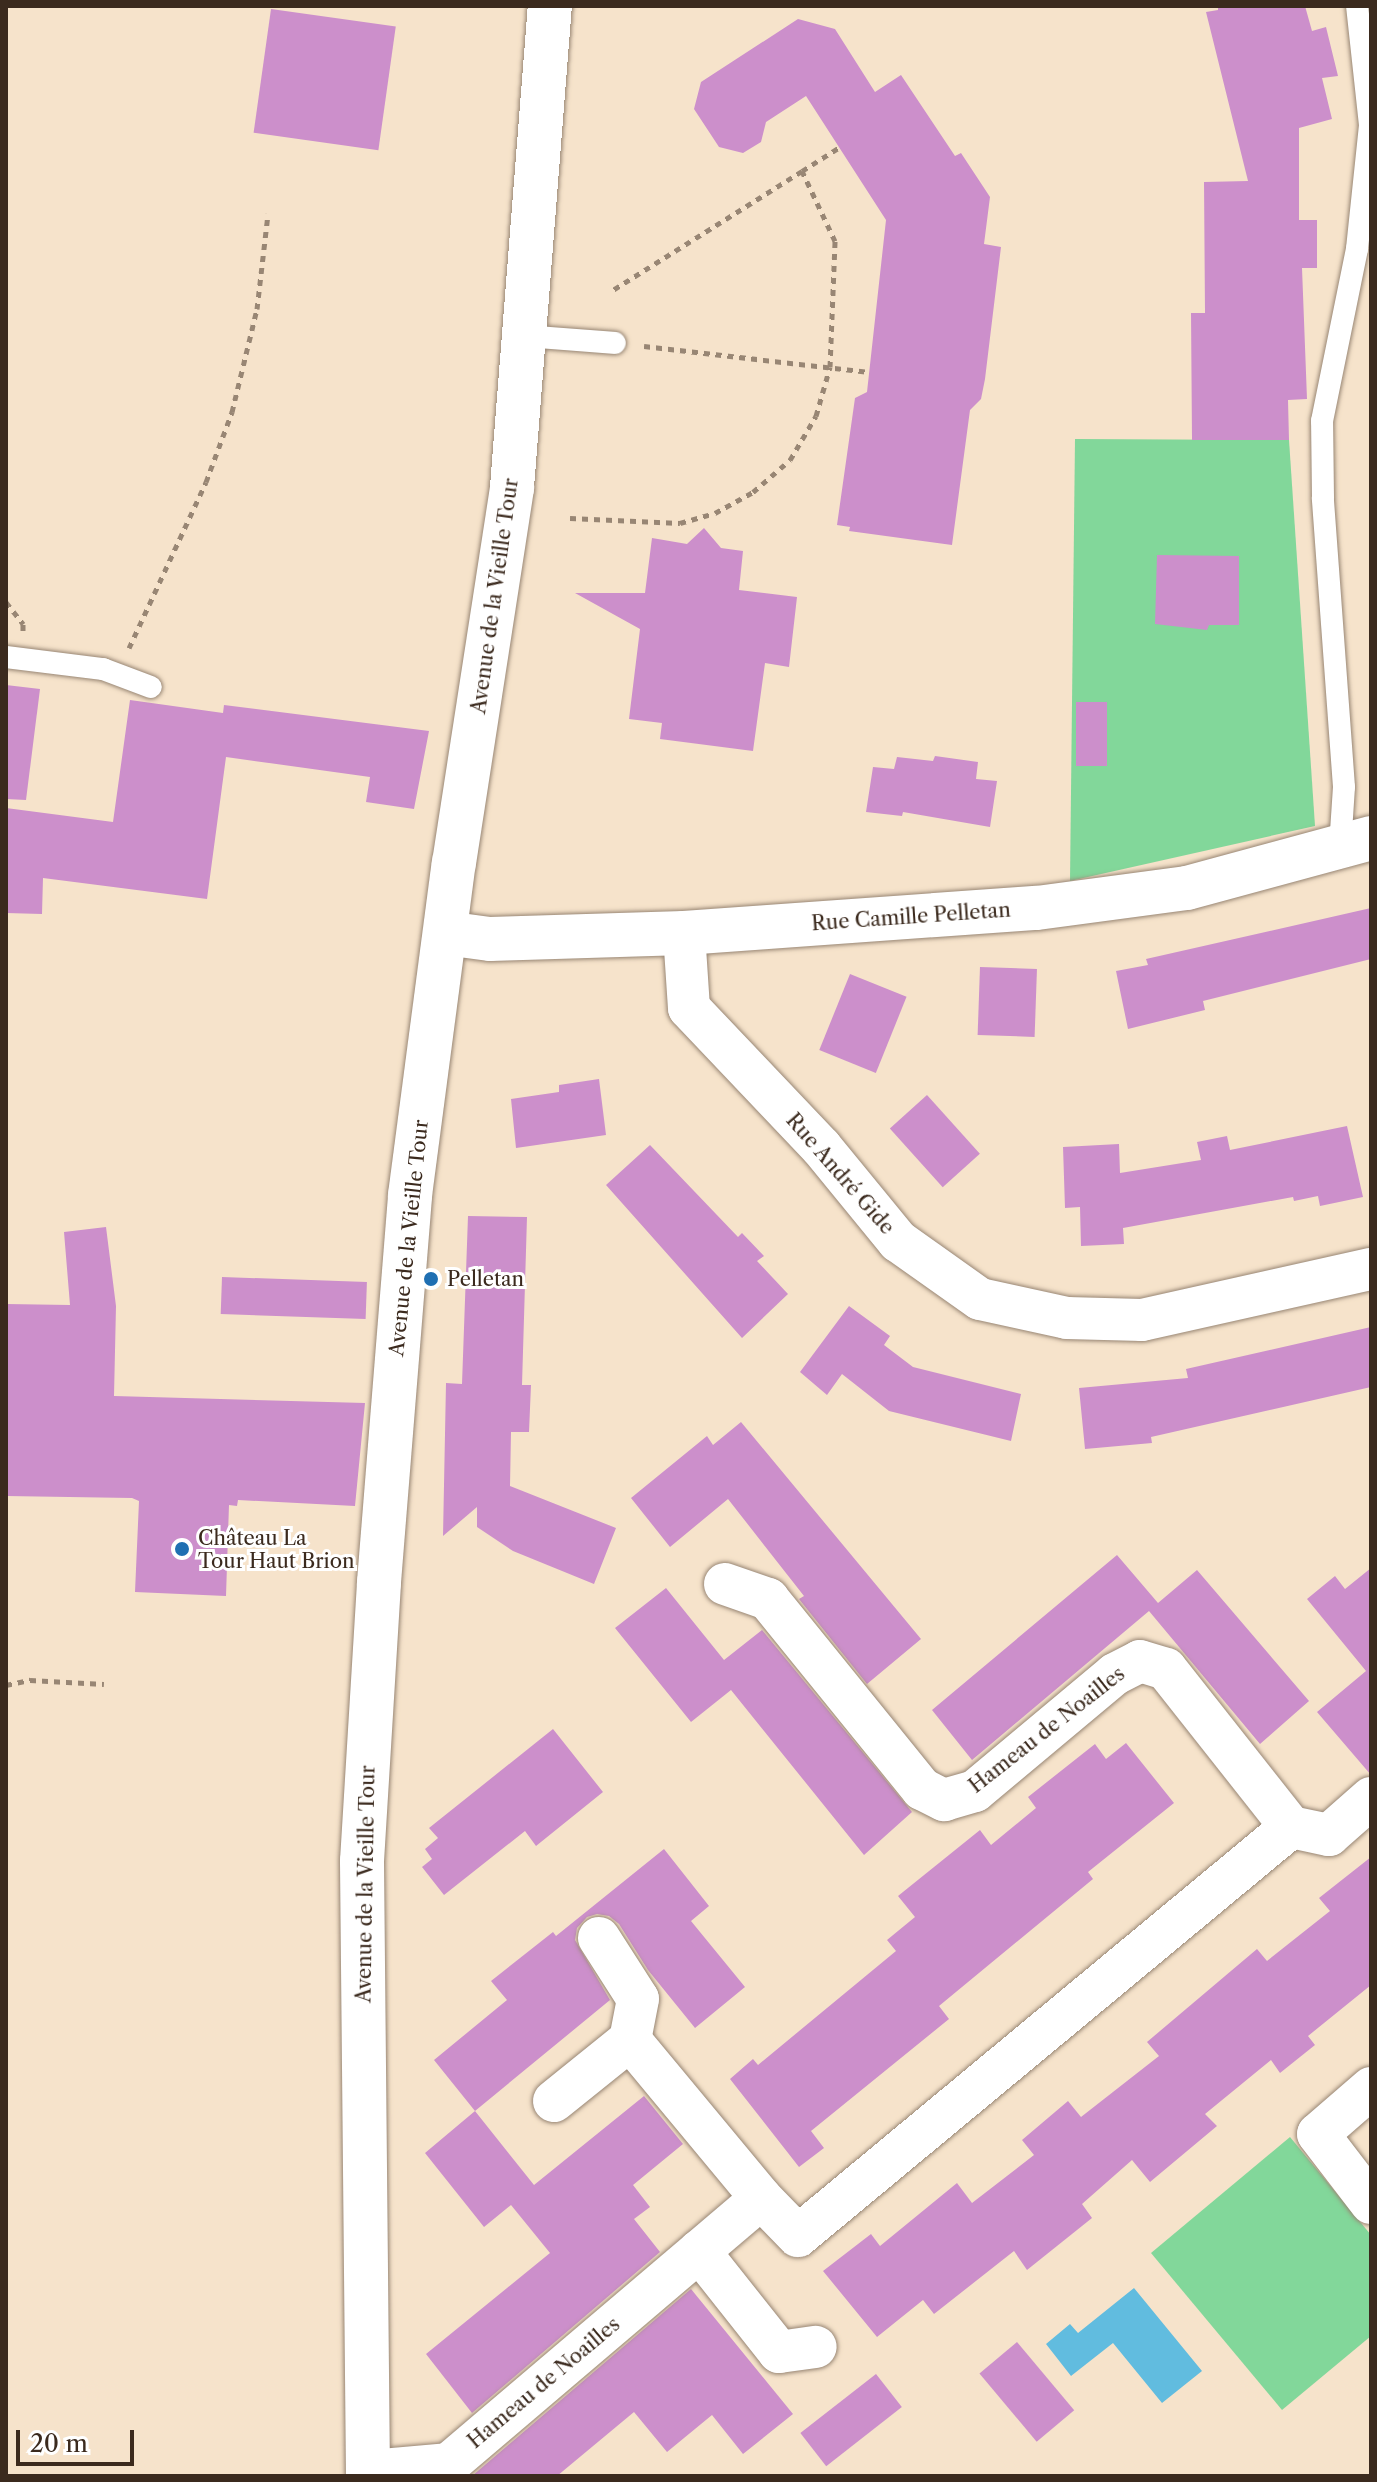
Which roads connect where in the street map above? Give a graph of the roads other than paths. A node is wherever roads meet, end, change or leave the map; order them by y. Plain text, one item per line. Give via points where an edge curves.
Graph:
1 (550, 6) edge
2 (1357, 6) edge
3 (524, 336) junction
4 (615, 343) road end
5 (6, 657) edge
6 (151, 687) dead end
7 (1355, 843) edge
8 (445, 933) junction
9 (684, 933) junction
10 (1371, 1269) edge
11 (725, 1584) dead end
12 (1371, 1798) edge
13 (1291, 1827) junction
14 (599, 1938) dead end
15 (630, 2040) junction
16 (1371, 2088) edge
17 (554, 2101) dead end
18 (761, 2198) junction
19 (1371, 2203) edge
20 (699, 2251) junction
21 (816, 2347) dead end
22 (369, 2473) edge

1 - 3 street, Avenue de la Vieille Tour
2 - 7 lane via 1370,125 1357,249 1322,421 1344,787
3 - 4 lane
3 - 8 street, Avenue de la Vieille Tour via 512,487
5 - 6 lane via 103,669
7 - 9 street, Rue Camille Pelletan via 1187,888 1037,908
8 - 9 street, Rue Camille Pelletan via 490,939
8 - 22 street, Avenue de la Vieille Tour via 410,1195 362,1861
9 - 10 street, Rue André Gide via 689,1008 821,1147 898,1241 980,1299 1067,1318 1142,1320
11 - 13 street, Hameau de Noailles via 768,1599 922,1789 944,1800 975,1791 1115,1674 1140,1661 1166,1669
12 - 13 street via 1329,1835
13 - 18 street via 798,2236
14 - 15 street via 638,1999
15 - 17 street
15 - 18 street
16 - 19 street via 1318,2134
18 - 20 street, Hameau de Noailles
20 - 21 street via 779,2352
20 - 22 street, Hameau de Noailles via 449,2464

